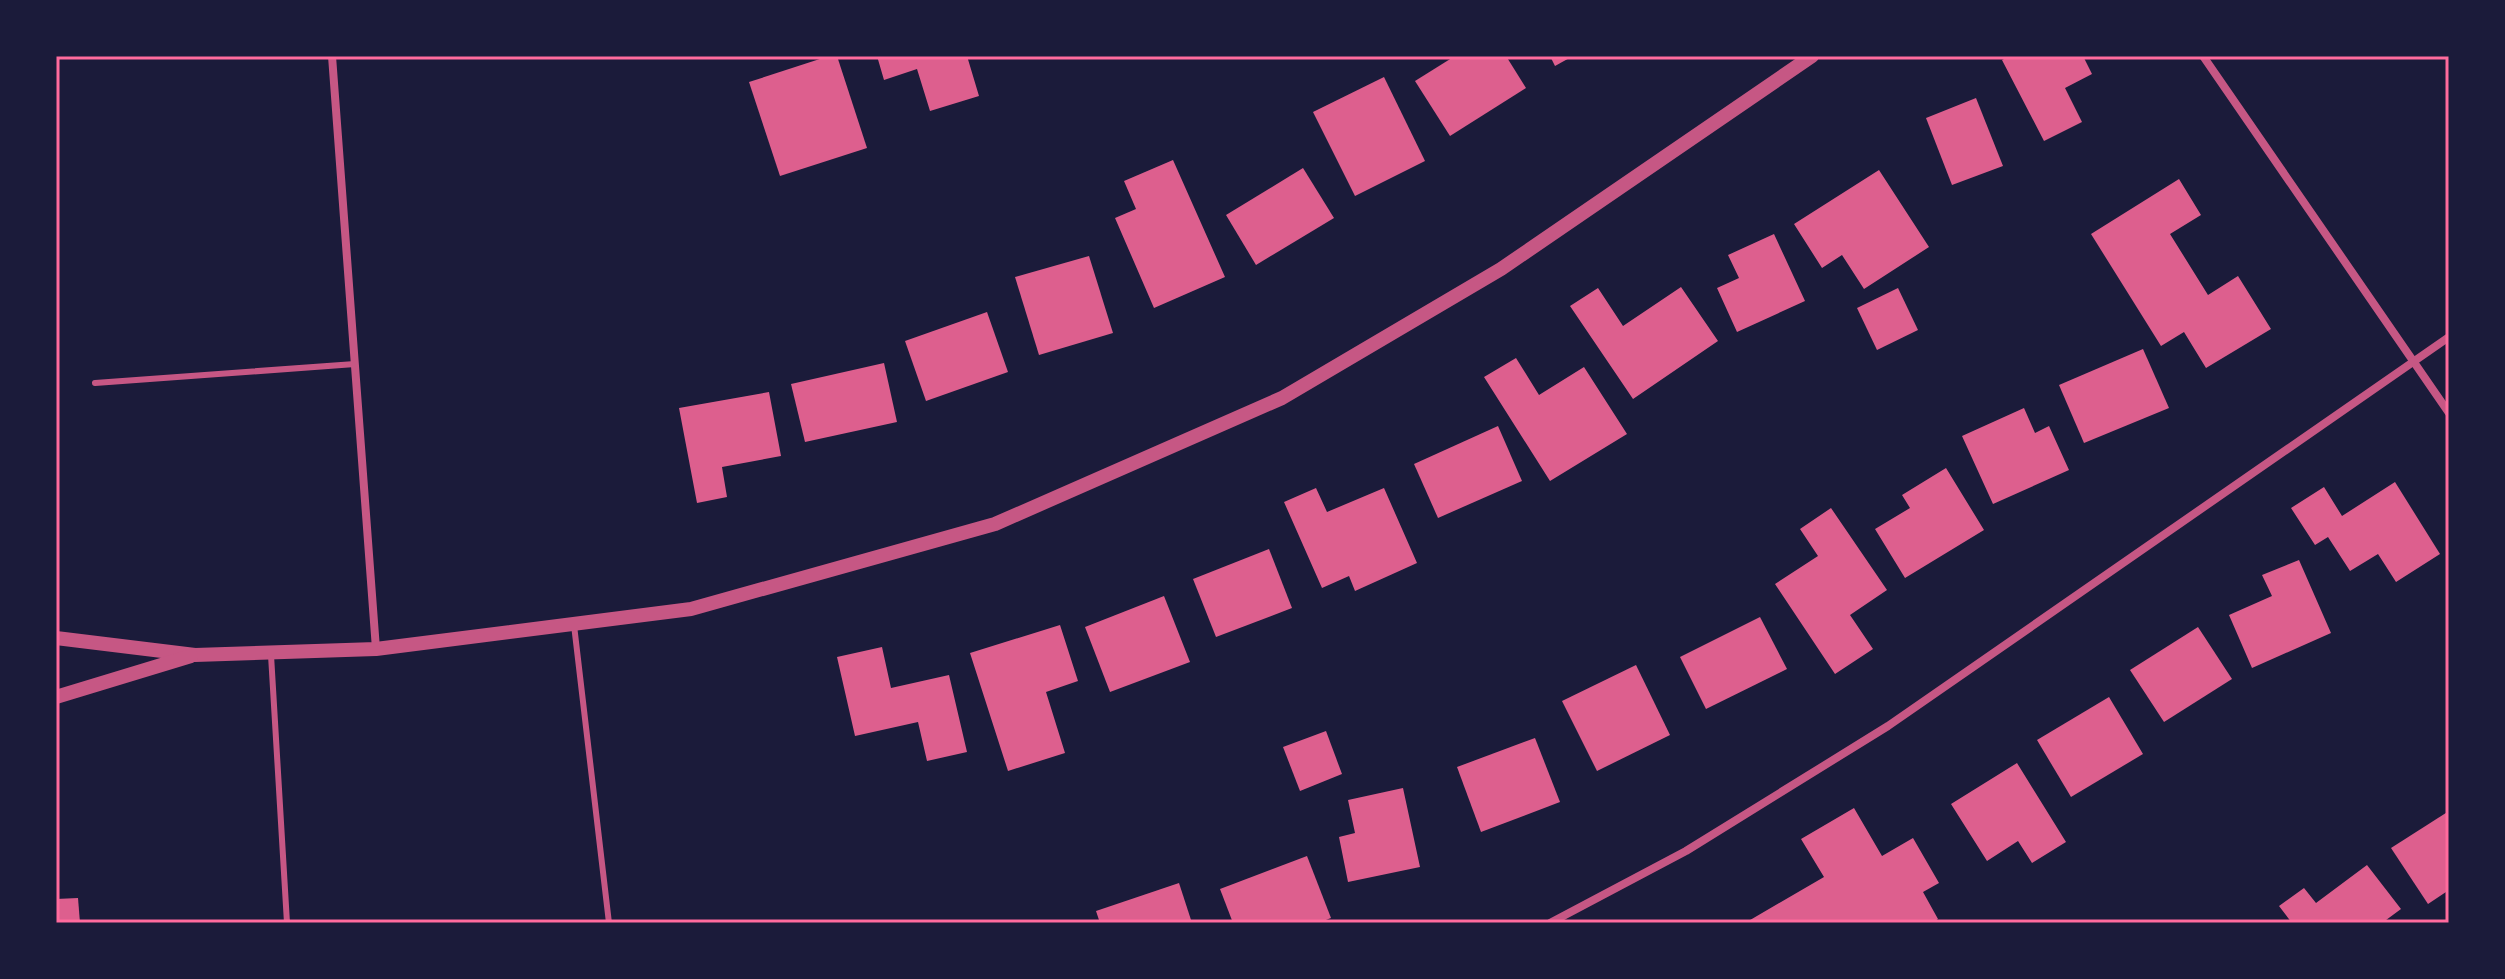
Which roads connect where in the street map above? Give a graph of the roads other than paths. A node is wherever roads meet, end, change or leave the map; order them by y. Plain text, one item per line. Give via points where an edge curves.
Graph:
1 (332, 56) edge
2 (1812, 56) edge
3 (2203, 56) edge
4 (2449, 337) edge
5 (2413, 361) junction
6 (355, 364) junction
7 (95, 383) dead end
8 (2449, 413) edge
9 (574, 624) junction
10 (56, 638) edge
11 (376, 649) junction
12 (271, 652) junction
13 (195, 655) junction
14 (56, 697) edge
15 (287, 923) edge
16 (609, 923) edge
17 (1550, 923) edge

1 - 6 street
2 - 9 street via 1501,269 1282,398 995,524 691,609
3 - 5 street
4 - 5 street
5 - 8 street
5 - 17 street via 1888,726 1686,851
6 - 7 lane
6 - 11 street
9 - 11 street
9 - 16 lane
10 - 13 street
11 - 12 street
12 - 13 street
12 - 15 lane
13 - 14 street

